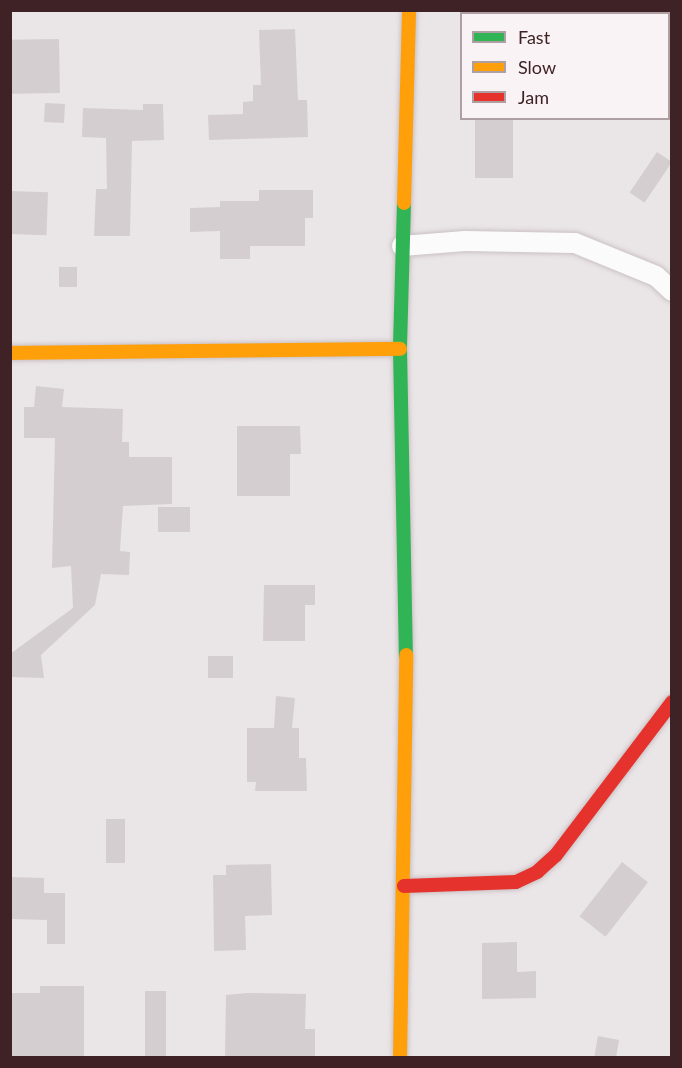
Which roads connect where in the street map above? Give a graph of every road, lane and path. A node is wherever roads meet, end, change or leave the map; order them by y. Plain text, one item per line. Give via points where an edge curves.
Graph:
1 (409, 10) edge
2 (402, 246) junction
3 (672, 291) edge
4 (400, 349) junction
5 (10, 353) edge
6 (672, 702) edge
7 (404, 885) junction
8 (400, 1058) edge

1 - 2 street
2 - 3 street via 465,241 575,243 656,276
2 - 4 street
4 - 5 street
4 - 7 street via 406,631
6 - 7 street via 556,855 537,872 516,882
7 - 8 street

